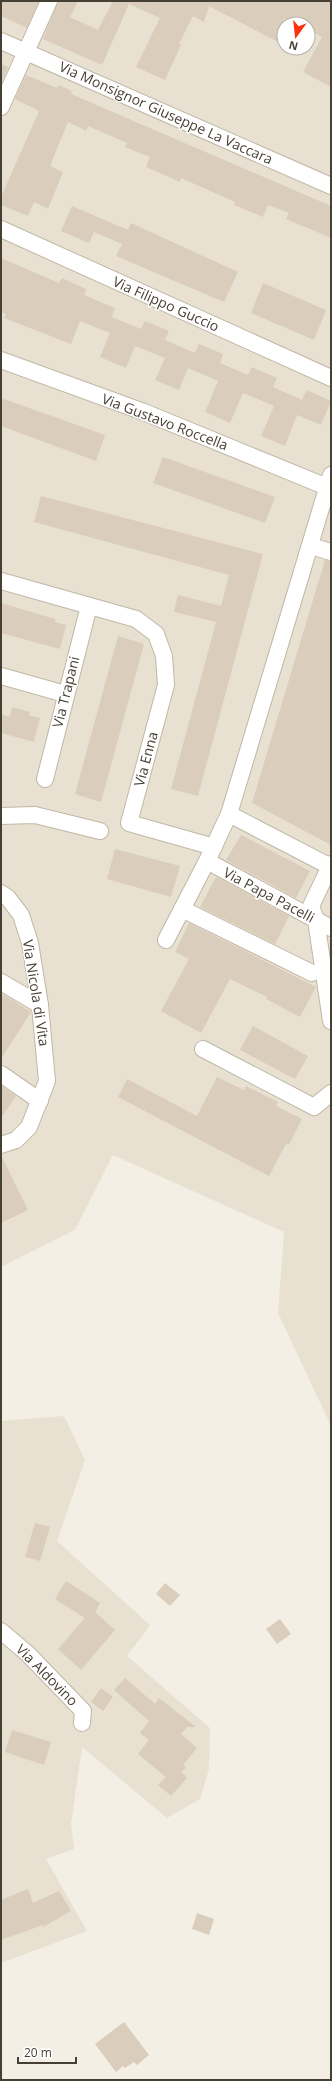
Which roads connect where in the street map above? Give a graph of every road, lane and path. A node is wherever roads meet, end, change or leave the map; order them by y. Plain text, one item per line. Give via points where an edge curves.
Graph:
1 (49, 1) edge
2 (1, 41) edge
3 (25, 51) junction
4 (1, 107) edge
5 (331, 186) edge
6 (1, 229) edge
7 (1, 360) edge
8 (331, 378) edge
9 (329, 481) edge
10 (311, 546) junction
11 (331, 552) edge
12 (1, 581) edge
13 (89, 606) junction
14 (1, 676) edge
15 (65, 694) junction
16 (45, 779) dead end
17 (229, 814) junction
18 (1, 816) edge
19 (100, 831) dead end
20 (214, 847) junction
21 (207, 862) junction
22 (330, 866) edge
23 (1, 893) edge
24 (182, 909) junction
25 (316, 920) junction
26 (331, 928) edge
27 (166, 940) dead end
28 (312, 973) dead end
29 (1, 982) edge
30 (40, 1005) junction
31 (331, 1021) edge
32 (203, 1049) dead end
33 (1, 1074) edge
34 (331, 1093) edge
35 (40, 1101) junction
36 (1, 1145) edge
37 (1, 1631) edge
38 (82, 1723) dead end

1 - 3 street
2 - 3 street, Via Monsignor Giuseppe La Vaccara
3 - 4 street
3 - 5 street, Via Monsignor Giuseppe La Vaccara
6 - 8 street, Via Filippo Guccio
7 - 9 street, Via Gustavo Roccella
9 - 10 street
10 - 11 street
10 - 17 street
12 - 13 street
13 - 15 street, Via Trapani
13 - 20 street, Via Enna via 136,618 156,634 164,656 166,684 129,823
14 - 15 street
15 - 16 street, Via Trapani
17 - 20 street
17 - 22 street
18 - 19 street via 35,815
20 - 21 street
21 - 24 street
21 - 25 street, Via Papa Pacelli
22 - 25 street via 311,906
23 - 30 street, Via Nicola di Vita via 21,915 30,943
24 - 27 street
24 - 28 street
25 - 26 street, Via Papa Pacelli
25 - 31 street
29 - 30 street
30 - 35 street, Via Nicola di Vita via 47,1081
32 - 34 street via 314,1107
33 - 35 street
35 - 36 street, Via Nicola di Vita via 29,1127 16,1140
37 - 38 street, Via Aldovino via 28,1654 83,1711

